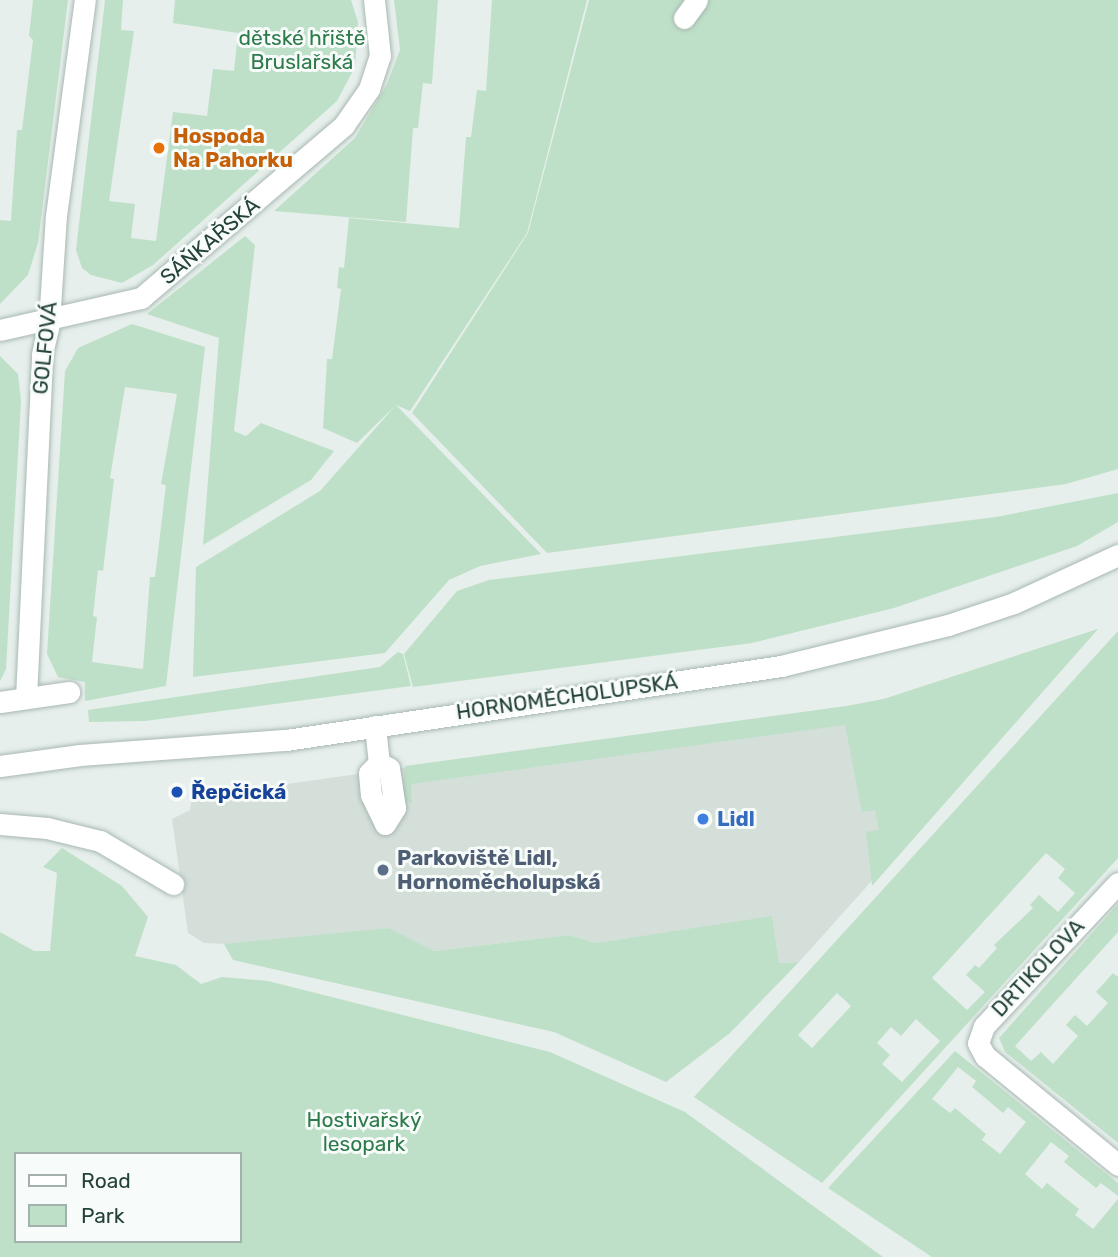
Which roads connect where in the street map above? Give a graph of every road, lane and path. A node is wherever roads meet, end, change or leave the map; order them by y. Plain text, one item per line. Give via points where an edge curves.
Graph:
1 (85, 0) edge
2 (374, 0) edge
3 (697, 0) edge
4 (684, 18) dead end
5 (49, 323) junction
6 (0, 330) edge
7 (1118, 555) edge
8 (69, 692) dead end
9 (26, 698) junction
10 (0, 702) edge
11 (375, 726) junction
12 (379, 763) dead end
13 (0, 766) edge
14 (0, 824) edge
15 (1118, 883) edge
16 (173, 884) dead end
17 (1118, 1165) edge

1 - 5 street, GOLFOVÁ via 56,216
2 - 5 street, SÁŇKAŘSKÁ via 380,33 374,77 344,125 141,298
3 - 4 street
5 - 6 street, SÁŇKAŘSKÁ
5 - 9 street, GOLFOVÁ via 42,354
7 - 11 street, HORNOMĚCHOLUPSKÁ via 1014,603 891,642 781,666
8 - 9 street
9 - 10 street
11 - 12 street
11 - 13 street, HORNOMĚCHOLUPSKÁ via 286,740 80,755
14 - 16 street via 47,828 100,841
15 - 17 street, DRTIKOLOVA via 984,1026 978,1043 985,1056

